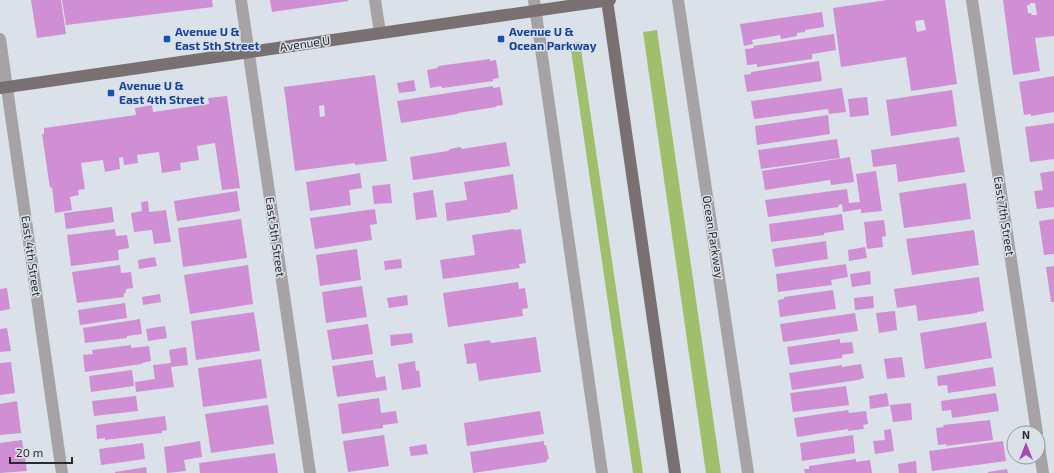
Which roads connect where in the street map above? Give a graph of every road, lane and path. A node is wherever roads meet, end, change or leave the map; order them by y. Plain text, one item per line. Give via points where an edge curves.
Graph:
1 (241, 0) edge
2 (375, 0) edge
3 (608, 0) edge
4 (678, 0) edge
5 (972, 0) edge
6 (535, 6) edge
7 (380, 33) junction
8 (0, 39) edge
9 (249, 52) junction
10 (4, 88) edge
11 (1036, 425) edge
12 (62, 473) edge
13 (310, 473) edge
14 (602, 473) edge
15 (675, 473) edge
16 (748, 473) edge

1 - 9 street, East 5th Street
2 - 7 street
3 - 6 main road, Avenue U
3 - 15 main road
4 - 16 street, Ocean Parkway
5 - 11 street, East 7th Street
6 - 7 main road, Avenue U
6 - 14 street
7 - 9 main road, Avenue U
8 - 10 street, East 4th Street
9 - 10 main road, Avenue U
9 - 13 street, East 5th Street
10 - 12 street, East 4th Street

